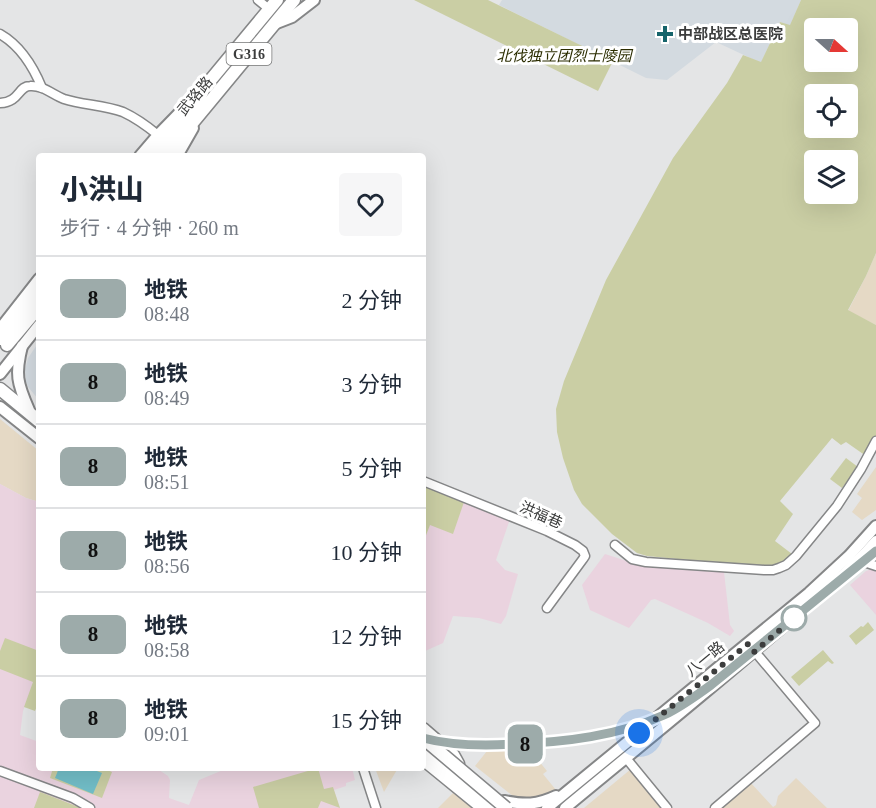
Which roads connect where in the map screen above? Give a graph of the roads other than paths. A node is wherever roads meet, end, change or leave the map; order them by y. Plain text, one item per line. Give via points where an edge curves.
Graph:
1 (258, 0) edge
2 (294, 0) edge
3 (314, 0) edge
4 (273, 4) edge
5 (274, 24) junction
6 (0, 34) edge
7 (42, 88) junction
8 (204, 88) junction
9 (0, 104) edge
10 (204, 108) junction
11 (158, 135) junction
12 (143, 153) edge
13 (155, 153) edge
14 (167, 153) edge
15 (181, 153) edge
16 (36, 285) edge
17 (36, 297) edge
18 (36, 310) edge
19 (36, 329) edge
20 (6, 342) edge
21 (22, 346) junction
22 (0, 357) edge
23 (0, 374) edge
24 (0, 387) edge
25 (0, 398) edge
26 (0, 407) edge
27 (29, 410) junction
28 (5, 414) edge
29 (36, 417) edge
30 (36, 417) edge
31 (36, 428) edge
32 (36, 436) edge
33 (876, 441) edge
34 (426, 482) edge
35 (876, 526) edge
36 (615, 544) dead end
37 (876, 545) edge
38 (858, 560) junction
39 (876, 566) edge
40 (547, 608) dead end
41 (751, 648) junction
42 (426, 735) edge
43 (426, 735) edge
44 (426, 749) edge
45 (426, 756) edge
46 (626, 758) junction
47 (426, 761) edge
48 (458, 764) joint
49 (0, 771) edge
50 (364, 771) edge
51 (579, 782) junction
52 (505, 806) edge
53 (90, 808) edge
54 (376, 808) edge
55 (483, 808) edge
56 (487, 808) edge
57 (547, 808) edge
58 (565, 808) edge
59 (667, 808) edge
60 (716, 808) edge

1 - 4 street
2 - 5 highway, 武珞路 / G316
3 - 5 main road via 292,17
4 - 8 highway, 武珞路 / G316
5 - 10 highway, 武珞路 / G316
6 - 7 street via 17,46 32,65
7 - 9 street via 23,88 15,99
7 - 11 street via 71,101 123,112
8 - 11 main road
8 - 13 highway, 武珞路 / G316 via 198,101
10 - 14 highway, 武珞路 / G316
10 - 15 main road
11 - 12 main road
16 - 20 main road
17 - 20 highway
18 - 20 highway
19 - 21 main road
20 - 21 main road
20 - 22 main road via 6,359
20 - 23 main road
21 - 27 main road via 18,378
24 - 27 main road
24 - 30 highway
25 - 31 highway
26 - 28 main road
27 - 29 main road
28 - 32 main road
33 - 36 street via 837,506 796,556 779,568 646,562 632,559
34 - 40 street, 洪福巷 via 527,523 583,551 585,556
35 - 41 main road, 八一路
37 - 38 main road, 八一路
38 - 39 street
38 - 41 main road, 八一路 via 830,587
41 - 46 main road, 八一路
41 - 51 main road, 八一路
41 - 60 street via 815,723
42 - 48 highway via 453,754
43 - 52 highway, bridge
44 - 52 highway
45 - 56 main road
46 - 58 main road, 八一路
46 - 59 street
47 - 55 highway
48 - 52 main road
49 - 53 street
50 - 54 street
51 - 52 main road via 538,803
51 - 57 main road, 八一路

